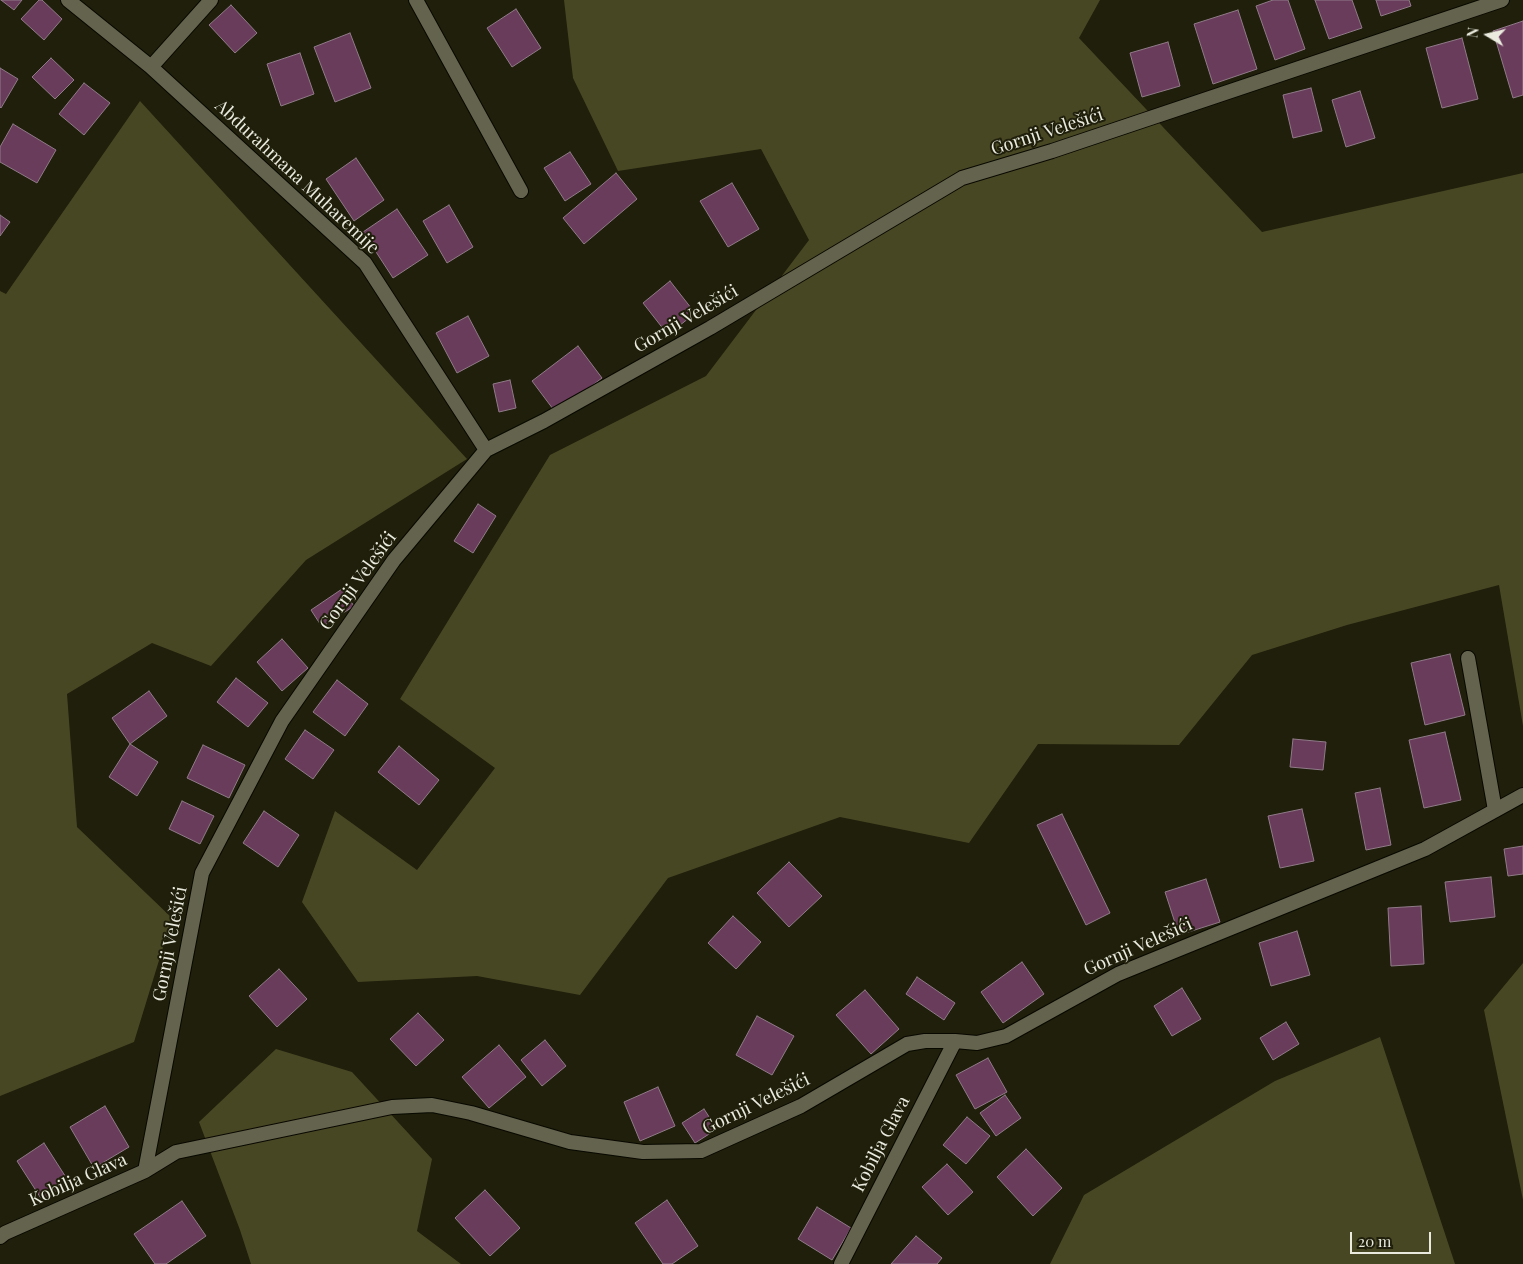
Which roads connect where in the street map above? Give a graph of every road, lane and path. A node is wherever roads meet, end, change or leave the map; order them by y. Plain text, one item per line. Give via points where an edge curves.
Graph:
1 (68, 0) edge
2 (211, 0) edge
3 (416, 0) edge
4 (1502, 0) edge
5 (150, 67) junction
6 (521, 191) dead end
7 (486, 450) junction
8 (1468, 658) dead end
9 (1523, 795) edge
10 (1495, 810) junction
11 (955, 1041) junction
12 (145, 1171) junction
13 (0, 1237) edge
14 (842, 1264) edge

1 - 5 street, Abdurahmana Muharemije
2 - 5 street
3 - 6 street
4 - 7 street, Gornji Velešići via 1052,151 962,178 710,328
5 - 7 street, Abdurahmana Muharemije via 365,263
7 - 12 street, Gornji Velešići via 394,560 282,721 202,873
8 - 10 street
9 - 10 street, Gornji Velešići
10 - 11 street, Gornji Velešići via 1425,849 1118,974 1006,1036 976,1043
11 - 12 street, Gornji Velešići via 907,1044 801,1106 701,1151 643,1152 570,1142 432,1105 392,1107 176,1152
11 - 14 street, Kobilja Glava
12 - 13 street, Kobilja Glava

